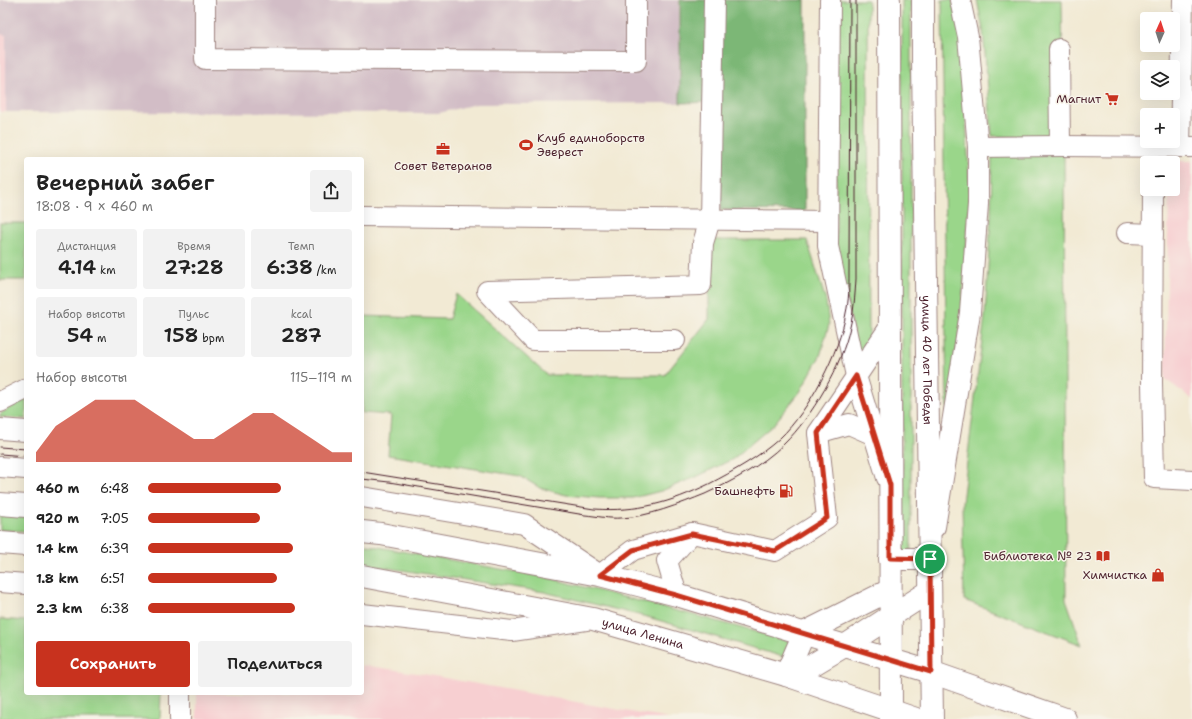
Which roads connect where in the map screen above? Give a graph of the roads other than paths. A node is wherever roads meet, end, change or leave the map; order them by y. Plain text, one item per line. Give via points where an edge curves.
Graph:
1 (204, 0) edge
2 (636, 0) edge
3 (714, 0) edge
4 (830, 0) edge
5 (889, 0) edge
6 (923, 0) edge
7 (960, 0) edge
8 (1186, 1) edge
9 (1059, 49) dead end
10 (1060, 146) junction
11 (978, 147) junction
12 (1186, 147) edge
13 (1154, 155) edge
14 (1153, 196) edge
15 (364, 216) edge
16 (710, 220) junction
17 (828, 221) junction
18 (1127, 234) dead end
19 (1153, 234) junction
20 (889, 328) junction
21 (675, 340) dead end
22 (856, 376) junction
23 (24, 390) edge
24 (0, 402) edge
25 (0, 429) edge
26 (24, 431) edge
27 (818, 433) junction
28 (874, 435) junction
29 (0, 467) edge
30 (24, 469) edge
31 (1192, 480) edge
32 (890, 485) junction
33 (364, 497) edge
34 (0, 504) edge
35 (24, 506) edge
36 (364, 532) edge
37 (692, 534) junction
38 (0, 543) edge
39 (24, 545) edge
40 (890, 558) junction
41 (930, 559) junction
42 (600, 575) junction
43 (364, 576) edge
44 (0, 582) edge
45 (24, 584) edge
46 (890, 590) junction
47 (930, 591) junction
48 (676, 595) junction
49 (364, 614) edge
50 (890, 617) junction
51 (593, 619) junction
52 (804, 633) junction
53 (846, 645) junction
54 (890, 659) junction
55 (931, 672) junction
56 (789, 676) junction
57 (180, 695) edge
58 (1031, 713) edge
59 (891, 715) edge
60 (180, 719) edge
61 (916, 719) edge
62 (932, 719) edge
63 (1065, 719) edge

1 - 2 street via 205,59 636,61
3 - 16 street
4 - 17 street
5 - 20 main road
6 - 41 main road, улица 40 лет Победы
7 - 11 street, улица 40 лет Победы via 968,37
8 - 12 street
9 - 10 street
10 - 11 street
10 - 13 street
11 - 41 street, улица 40 лет Победы via 978,204 970,313
12 - 13 street
14 - 19 street
15 - 16 street
16 - 17 street
16 - 21 street via 702,243 701,285 487,291 533,340
17 - 22 street via 828,246
18 - 19 street
19 - 31 street via 1154,478
20 - 22 street
20 - 32 main road
22 - 27 street
22 - 28 street
23 - 24 street
25 - 26 street
27 - 28 street via 849,424
27 - 37 street via 827,518 775,551
28 - 32 street
29 - 30 street
32 - 40 main road
33 - 42 street via 524,524
34 - 35 main road
36 - 42 main road
37 - 42 street via 633,550
37 - 48 street via 667,561
38 - 39 main road
40 - 41 main road
40 - 46 main road
41 - 47 main road, улица 40 лет Победы
42 - 48 main road
43 - 51 main road, улица Ленина
44 - 45 street
46 - 50 main road
46 - 52 main road
47 - 50 main road
47 - 55 main road, улица 40 лет Победы
48 - 52 main road
49 - 51 street via 512,631
50 - 53 main road
50 - 54 main road
51 - 56 main road, улица Ленина
52 - 53 main road
52 - 56 main road
53 - 54 main road
53 - 56 main road
54 - 55 main road
54 - 59 main road
55 - 58 main road
55 - 62 main road, улица 40 лет Победы
56 - 59 main road, улица Ленина
57 - 60 street
58 - 63 main road
59 - 61 main road, улица Ленина

